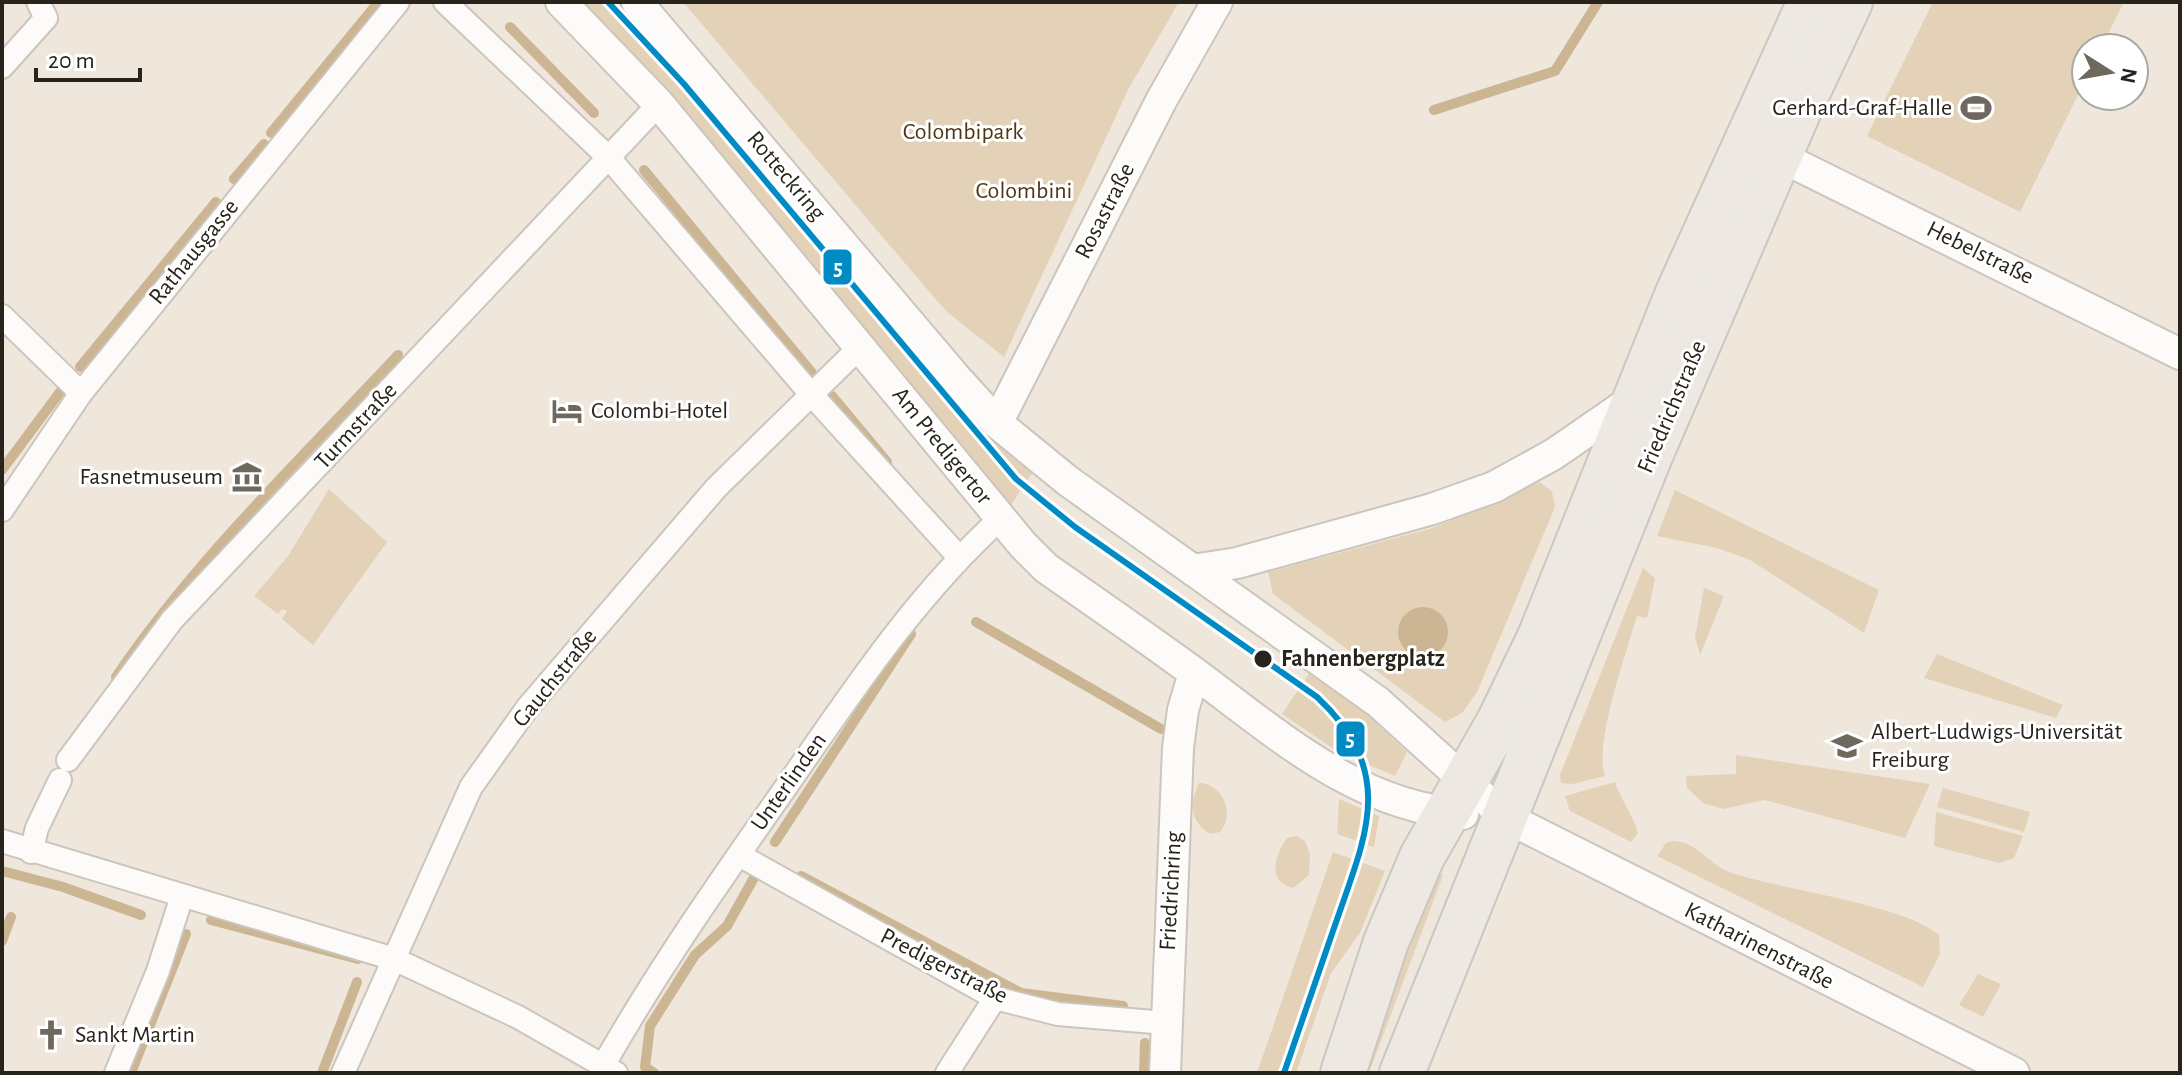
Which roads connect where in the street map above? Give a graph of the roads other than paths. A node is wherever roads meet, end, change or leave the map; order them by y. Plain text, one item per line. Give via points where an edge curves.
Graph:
1 (38, 2) edge
2 (398, 2) edge
3 (445, 2) edge
4 (561, 2) edge
5 (637, 2) edge
6 (1217, 2) edge
7 (1810, 2) edge
8 (1850, 2) edge
9 (2, 67) edge
10 (659, 104) junction
11 (1779, 156) junction
12 (609, 158) junction
13 (2, 316) edge
14 (860, 347) junction
15 (2180, 354) edge
16 (81, 393) junction
17 (810, 393) junction
18 (1635, 398) junction
19 (997, 423) junction
20 (2, 510) edge
21 (1001, 518) junction
22 (958, 556) junction
23 (1193, 570) junction
24 (1194, 673) junction
25 (1455, 798) junction
26 (1505, 817) junction
27 (2, 841) edge
28 (31, 852) junction
29 (739, 855) junction
30 (191, 899) junction
31 (394, 959) junction
32 (995, 998) junction
33 (1166, 1023) junction
34 (610, 1069) edge
35 (116, 1073) edge
36 (343, 1073) edge
37 (947, 1073) edge
38 (1165, 1073) edge
39 (1343, 1073) edge
40 (1402, 1073) edge
41 (2014, 1073) edge

1 - 9 street via 46,18
2 - 16 street, Rathausgasse
3 - 12 street
4 - 10 street
5 - 19 street, Rotteckring
6 - 19 street, Rosastraße
7 - 18 main road, Friedrichstraße
8 - 11 main road, Friedrichstraße
10 - 12 street, Turmstraße
10 - 14 street
11 - 15 street, Hebelstraße
11 - 26 main road, Friedrichstraße via 1649,458
12 - 17 street
12 - 28 street, Turmstraße via 172,620 64,770
13 - 16 street
14 - 17 street, Gauchstraße
14 - 21 street, Am Predigertor
16 - 20 street, Rathausgasse
17 - 22 street
17 - 31 street, Gauchstraße via 705,499 528,707 471,787
18 - 23 street via 1554,454 1494,487 1237,563
18 - 25 main road, Friedrichstraße via 1540,637
19 - 23 street
21 - 22 street, Unterlinden
21 - 24 street, Am Predigertor via 1046,568
22 - 29 street, Unterlinden via 883,647
23 - 25 street via 1378,702
24 - 25 street via 1347,780 1370,791
24 - 33 street, Friedrichring via 1183,710 1172,846
25 - 26 street
25 - 39 main road via 1422,857 1386,942
26 - 40 main road
26 - 41 street, Katharinenstraße
27 - 28 street
28 - 30 street
29 - 32 street, Predigerstraße
29 - 34 street, Unterlinden via 634,1012
30 - 31 street
30 - 35 street
31 - 34 street via 518,1017
31 - 36 street, Gauchstraße
32 - 33 street, Predigerstraße via 1058,1014
32 - 37 street
33 - 38 street, Friedrichring

